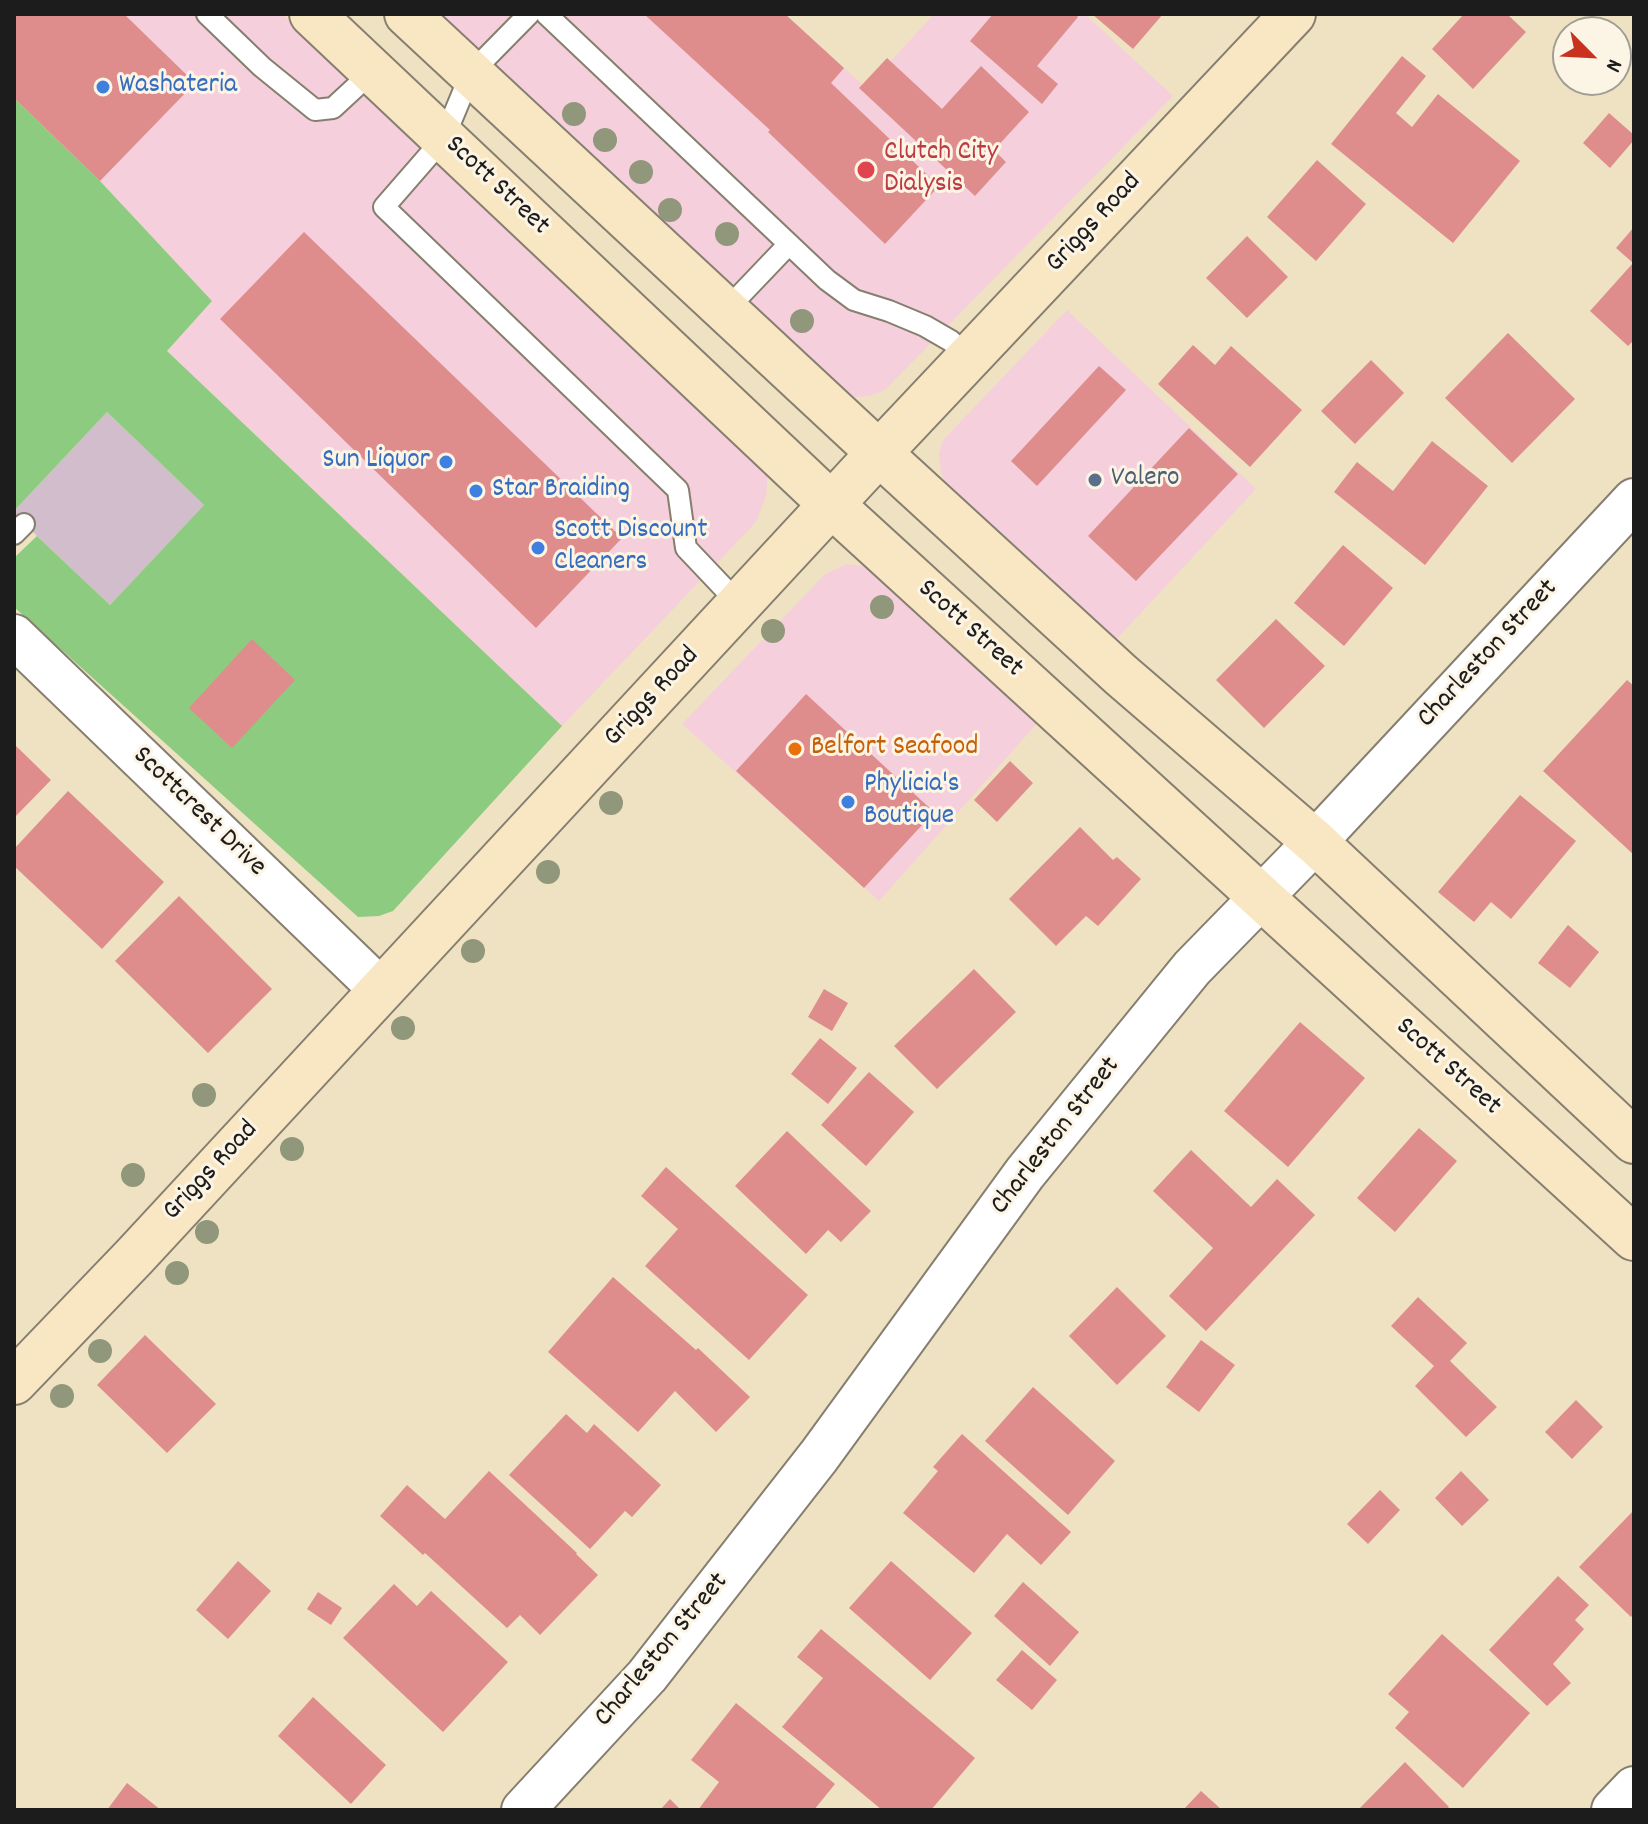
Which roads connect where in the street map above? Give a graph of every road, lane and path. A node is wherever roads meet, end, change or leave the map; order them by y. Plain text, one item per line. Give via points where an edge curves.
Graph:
1 (207, 14) edge
2 (312, 14) edge
3 (407, 14) edge
4 (529, 14) edge
5 (546, 14) edge
6 (1293, 14) edge
7 (373, 71) junction
8 (471, 73) junction
9 (444, 138) junction
10 (789, 244) junction
11 (726, 310) junction
12 (969, 358) junction
13 (879, 453) junction
14 (1634, 500) edge
15 (832, 505) junction
16 (740, 605) junction
17 (14, 636) edge
18 (1315, 842) junction
19 (1261, 897) junction
20 (381, 990) junction
21 (1634, 1141) edge
22 (1634, 1238) edge
23 (14, 1382) edge
24 (1634, 1788) edge
25 (523, 1810) edge
26 (1613, 1810) edge

1 - 7 lane via 315,110 333,108
2 - 7 main road, Scott Street
3 - 8 main road
4 - 8 lane
5 - 10 lane
6 - 12 main road, Griggs Road
7 - 9 main road, Scott Street
8 - 9 lane
8 - 11 main road
9 - 15 main road, Scott Street
9 - 16 lane via 384,207 678,490 686,548
10 - 11 lane
10 - 12 lane via 854,300 925,326
11 - 13 main road
12 - 13 main road, Griggs Road
13 - 15 main road, Griggs Road
13 - 18 main road via 1121,675
14 - 18 street, Charleston Street
15 - 16 main road, Griggs Road
15 - 19 main road, Scott Street
16 - 20 main road, Griggs Road
17 - 20 street, Scottcrest Drive
18 - 19 street, Charleston Street
18 - 21 main road
19 - 22 main road, Scott Street
19 - 25 street, Charleston Street via 1192,968 1025,1173 819,1456 647,1676
20 - 23 main road, Griggs Road
24 - 26 street

